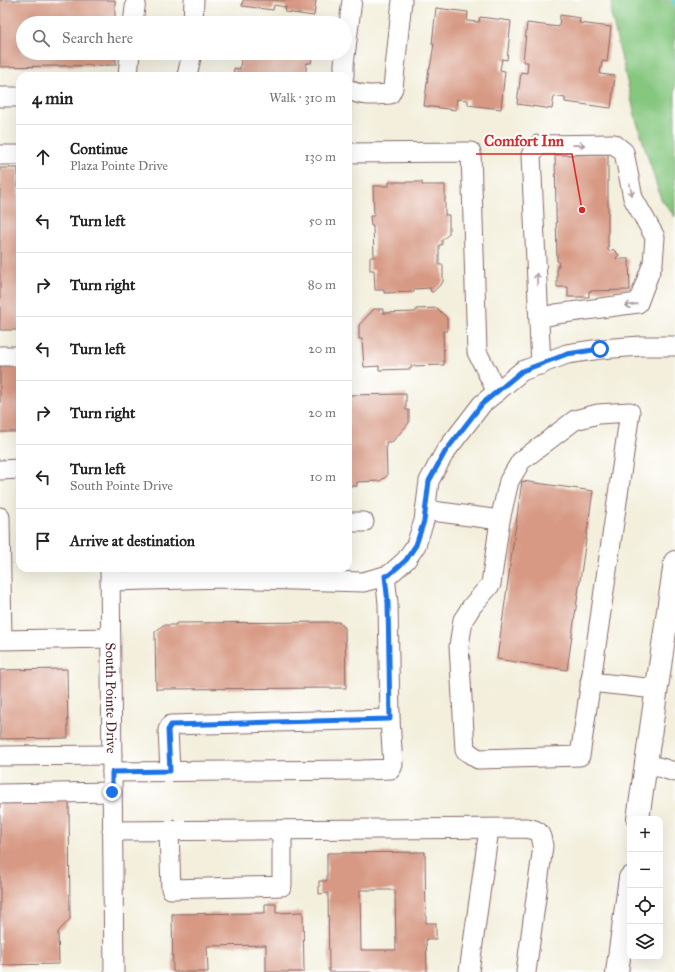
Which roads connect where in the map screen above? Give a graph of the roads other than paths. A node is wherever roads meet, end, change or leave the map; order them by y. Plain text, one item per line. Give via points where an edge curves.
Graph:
1 (136, 0) edge
2 (194, 0) edge
3 (352, 0) edge
4 (402, 0) edge
5 (134, 16) edge
6 (193, 16) edge
7 (350, 16) edge
8 (129, 60) edge
9 (190, 60) edge
10 (344, 60) edge
11 (128, 72) edge
12 (188, 72) edge
13 (344, 72) edge
14 (352, 91) edge
15 (0, 97) edge
16 (16, 97) edge
17 (352, 154) edge
18 (0, 155) edge
19 (16, 155) edge
20 (539, 318) junction
21 (675, 346) edge
22 (0, 356) edge
23 (16, 356) edge
24 (541, 365) junction
25 (497, 392) junction
26 (16, 469) edge
27 (0, 470) edge
28 (425, 510) junction
29 (0, 517) edge
30 (500, 520) junction
31 (675, 562) edge
32 (246, 573) edge
33 (110, 574) edge
34 (385, 576) junction
35 (110, 638) junction
36 (590, 682) junction
37 (656, 689) junction
38 (390, 719) junction
39 (0, 756) edge
40 (645, 762) junction
41 (112, 764) junction
42 (170, 771) junction
43 (675, 772) edge
44 (112, 792) junction
45 (0, 794) edge
46 (638, 816) edge
47 (489, 829) junction
48 (282, 830) junction
49 (112, 831) junction
50 (169, 831) junction
51 (629, 888) edge
52 (114, 972) edge
53 (469, 972) edge
54 (526, 972) edge
55 (617, 972) edge

1 - 5 street
2 - 6 street
3 - 7 street
4 - 14 street via 393,88 390,94 371,96
8 - 11 street
9 - 12 street
10 - 13 street
15 - 16 street
17 - 25 street via 470,152 477,352
18 - 19 street
20 -> 20 street via 531,154 538,145 614,144 624,152 633,198 655,237 653,263 638,303
20 - 24 street
21 - 24 street via 600,349 567,354
22 - 23 street
24 - 25 street via 522,371
25 - 28 street via 482,404 445,452 429,481
26 - 27 street
28 - 30 street
28 - 34 street via 416,545 406,560
29 - 35 street via 2,640
30 - 36 street via 490,584 463,620 459,646 465,750 478,758 580,756
30 - 36 street via 509,481 521,461 575,420 598,414 630,412
31 - 37 main road
32 - 33 street
32 - 34 street via 363,582
33 - 35 street, South Pointe Drive
34 - 38 street via 388,603
35 - 41 street, South Pointe Drive
36 - 37 street
37 - 40 main road
38 - 42 street via 171,725 168,730
38 - 42 street via 393,766 391,769
39 - 41 street
40 - 43 street
40 - 46 main road
41 - 42 street
41 - 44 street, South Pointe Drive
44 - 45 street
44 - 49 street, South Pointe Drive
47 - 48 street
47 - 53 street
47 - 54 street via 535,829 542,835 544,846
48 - 50 street
48 - 50 street via 282,886 171,888
49 - 50 street
49 - 52 street, South Pointe Drive
51 - 55 main road

